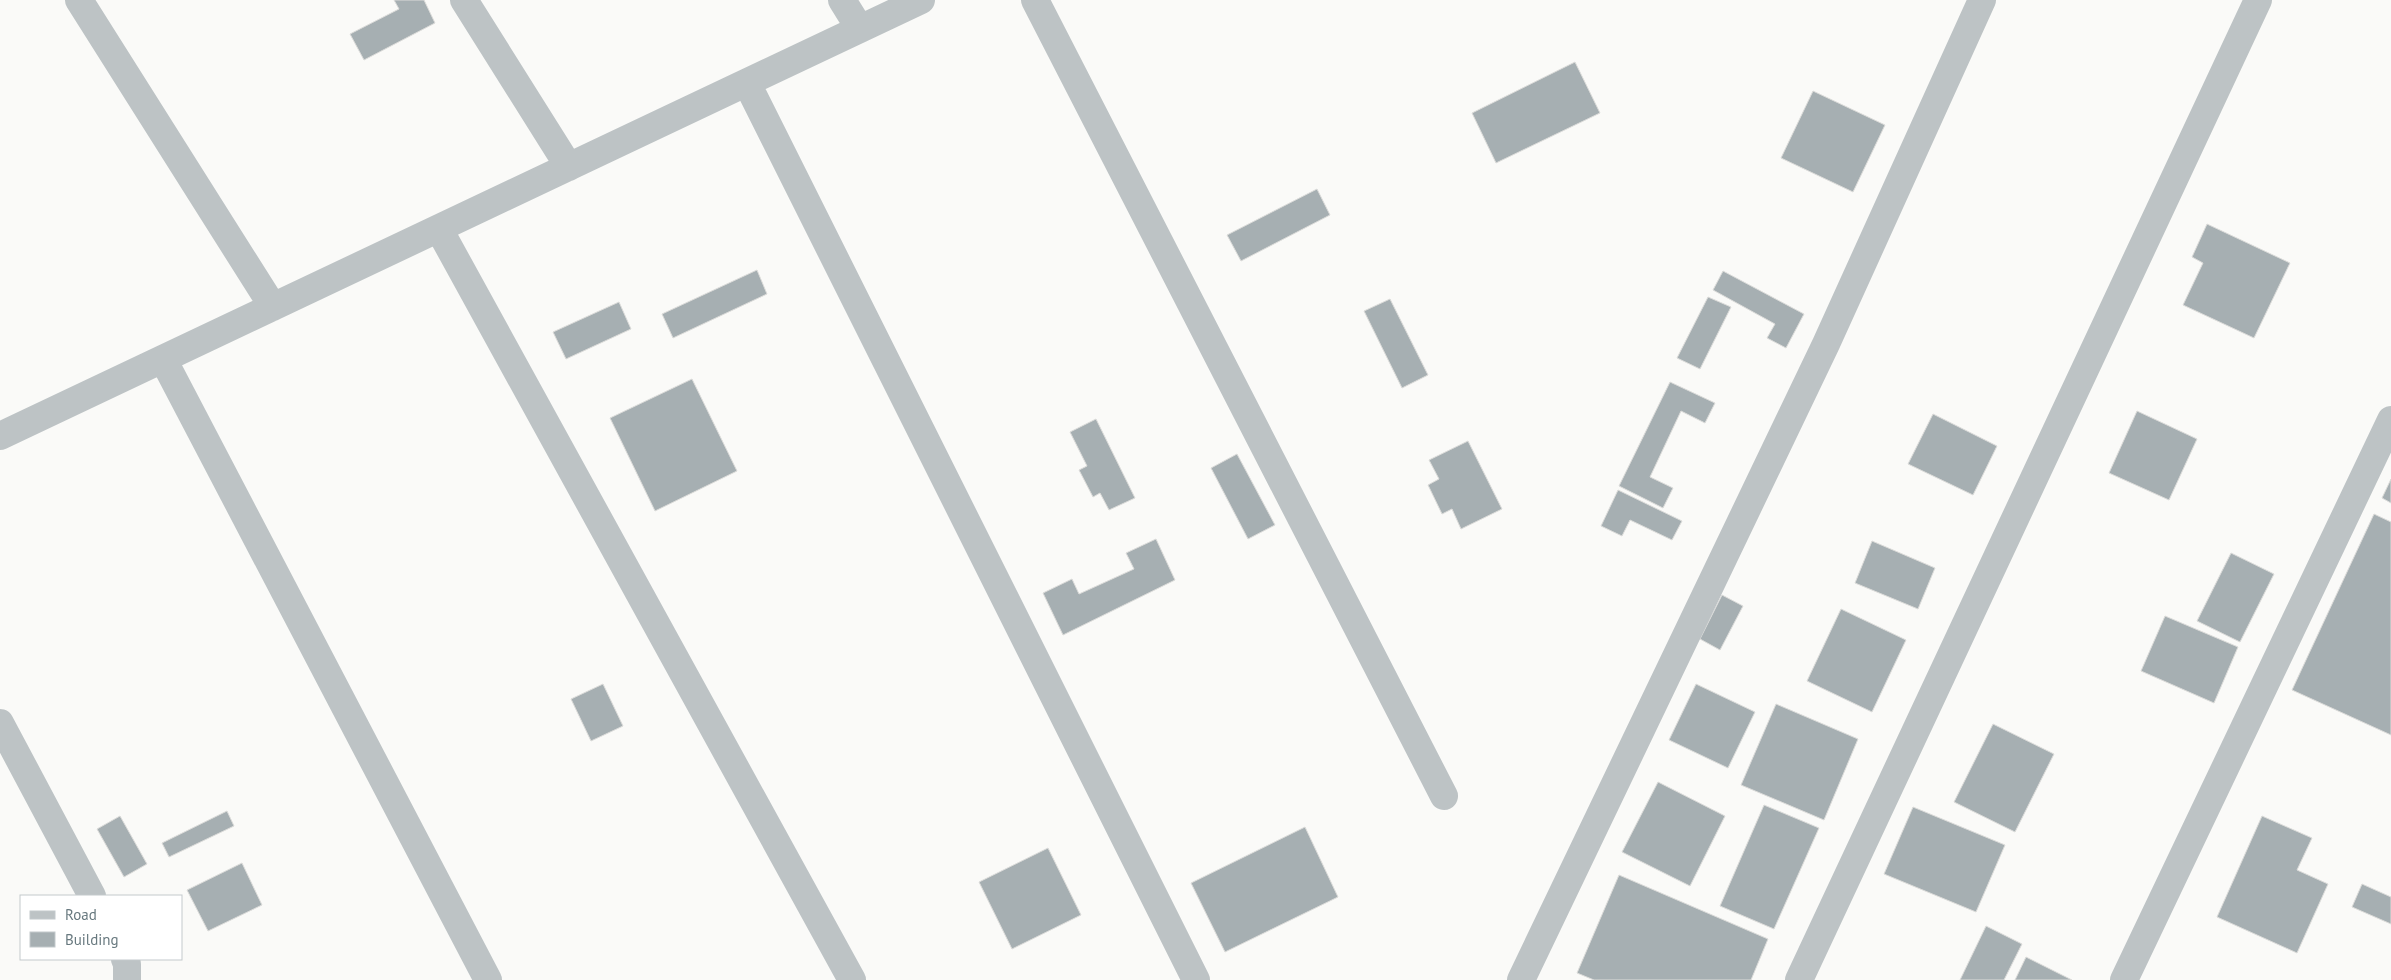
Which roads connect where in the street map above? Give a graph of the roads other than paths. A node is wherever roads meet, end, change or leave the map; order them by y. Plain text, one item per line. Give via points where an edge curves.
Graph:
1 (79, 0) edge
2 (464, 0) edge
3 (842, 0) edge
4 (921, 0) edge
5 (1035, 0) edge
6 (1982, 0) edge
7 (2258, 0) edge
8 (860, 29) junction
9 (747, 83) junction
10 (569, 167) junction
11 (439, 228) junction
12 (273, 307) junction
13 (163, 359) junction
14 (2391, 420) edge
15 (0, 436) edge
16 (0, 723) edge
17 (1444, 796) dead end
18 (91, 895) edge
19 (126, 960) edge
20 (127, 980) edge
21 (488, 980) edge
22 (852, 980) edge
23 (1196, 980) edge
24 (1521, 980) edge
25 (1799, 980) edge
26 (2124, 980) edge

1 - 12 street
2 - 10 street
3 - 8 street
4 - 8 street
5 - 17 street
6 - 24 street via 1826,344
7 - 25 street
8 - 9 street
9 - 10 street
9 - 23 street
10 - 11 street
11 - 12 street
11 - 22 street
12 - 13 street
13 - 15 street
13 - 21 street
14 - 26 street
16 - 18 street
19 - 20 street

